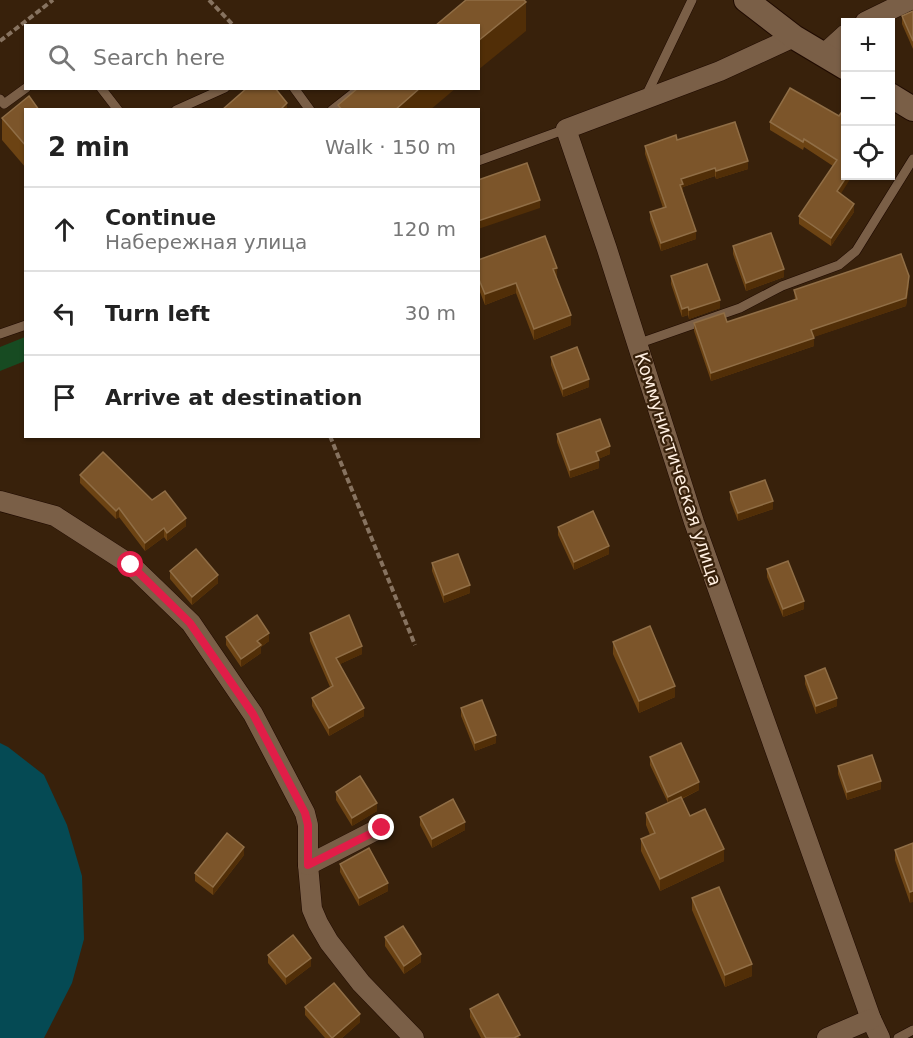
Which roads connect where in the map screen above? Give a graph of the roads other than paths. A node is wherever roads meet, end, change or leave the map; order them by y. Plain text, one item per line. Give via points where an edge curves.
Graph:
1 (692, 0) edge
2 (746, 0) edge
3 (910, 0) edge
4 (871, 12) edge
5 (794, 37) junction
6 (841, 39) edge
7 (823, 55) junction
8 (841, 65) edge
9 (24, 89) edge
10 (103, 90) edge
11 (221, 90) edge
12 (295, 90) edge
13 (357, 90) edge
14 (0, 99) edge
15 (643, 100) junction
16 (116, 108) edge
17 (180, 108) edge
18 (309, 108) edge
19 (335, 108) edge
20 (566, 129) junction
21 (913, 159) edge
22 (480, 160) edge
23 (24, 326) edge
24 (0, 334) edge
25 (637, 344) junction
26 (0, 501) edge
27 (382, 828) dead end
28 (308, 865) junction
29 (871, 1020) junction
30 (913, 1030) edge
31 (414, 1038) edge
32 (827, 1038) edge
33 (880, 1038) edge
34 (898, 1038) edge

1 - 15 lane
2 - 5 street
3 - 4 street
5 - 7 street
5 - 15 street
6 - 7 street
7 - 8 street
9 - 14 lane via 4,104
10 - 16 lane
11 - 17 lane
12 - 18 lane
13 - 19 lane
15 - 20 street
20 - 22 lane
20 - 25 street, Коммунистическая улица
21 - 25 lane via 856,251 839,266 782,286 740,308
23 - 24 lane
25 - 29 street, Коммунистическая улица via 694,522
26 - 28 street via 55,516 112,552 131,565 190,623 253,714 305,813
27 - 28 street
28 - 31 street via 312,909 329,942
29 - 32 street
29 - 33 street, Коммунистическая улица
30 - 34 lane

